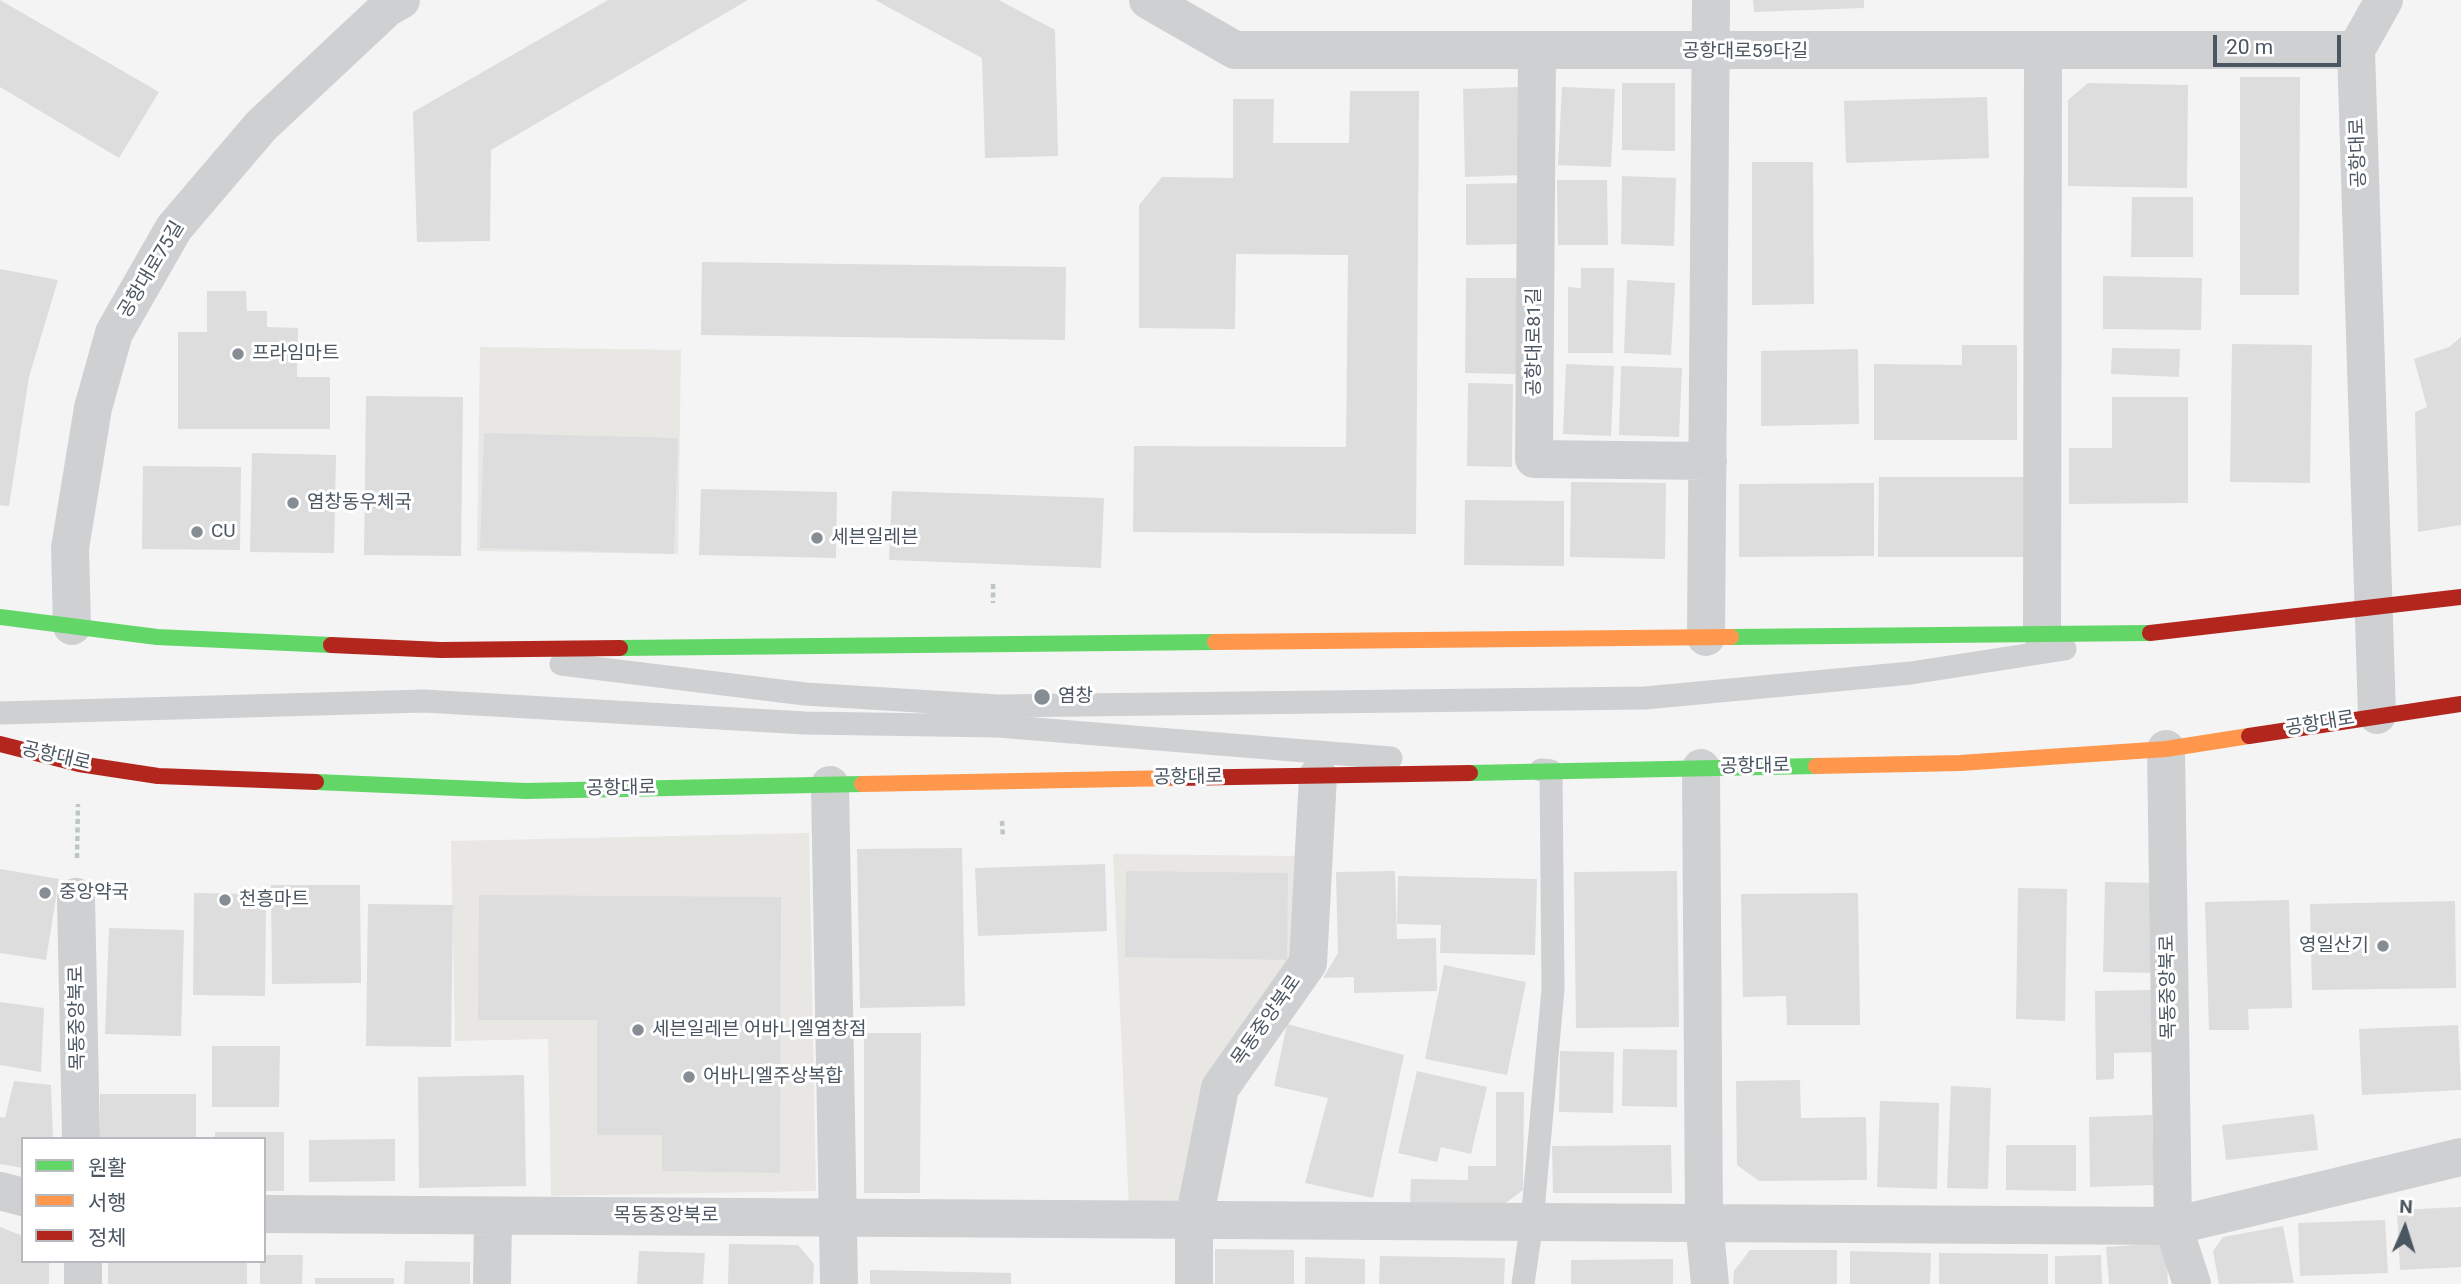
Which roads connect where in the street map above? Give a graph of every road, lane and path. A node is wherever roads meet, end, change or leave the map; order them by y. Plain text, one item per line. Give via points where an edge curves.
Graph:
1 (401, 0) edge
2 (1148, 0) edge
3 (1711, 0) edge
4 (2384, 0) edge
5 (2356, 50) junction
6 (1537, 51) junction
7 (1712, 52) junction
8 (2043, 52) junction
9 (1708, 461) junction
10 (2461, 597) edge
11 (2374, 607) junction
12 (0, 617) edge
13 (72, 626) junction
14 (2042, 634) junction
15 (2165, 634) junction
16 (1706, 637) junction
17 (441, 650) junction
18 (2461, 704) edge
19 (0, 713) edge
20 (2377, 715) junction
21 (0, 744) edge
22 (2166, 749) junction
23 (79, 764) junction
24 (1701, 768) junction
25 (1551, 771) junction
26 (1318, 776) junction
27 (830, 785) junction
28 (76, 897) joint
29 (81, 1137) edge
30 (2461, 1157) edge
31 (0, 1191) edge
32 (21, 1196) edge
33 (266, 1214) edge
34 (493, 1216) junction
35 (839, 1217) junction
36 (1194, 1220) junction
37 (1532, 1222) junction
38 (1704, 1222) junction
39 (2173, 1226) junction
40 (83, 1263) edge
41 (83, 1284) edge
42 (492, 1284) edge
43 (839, 1284) edge
44 (1194, 1284) edge
45 (1523, 1284) edge
46 (1710, 1284) edge
47 (2192, 1284) edge

1 - 13 street, 공항대로75길 via 261,126 174,228 114,333 93,408 70,548
2 - 6 street, 공항대로59다길 via 1235,50
3 - 7 street
4 - 5 street
5 - 8 street, 공항대로59다길
5 - 11 street, 공항대로
6 - 7 street, 공항대로59다길
6 - 9 street, 공항대로81길 via 1534,458
7 - 8 street, 공항대로59다길
7 - 9 street
8 - 14 street
9 - 16 street
10 - 11 main road
11 - 15 main road
11 - 20 street, 공항대로
12 - 13 main road
13 - 17 main road via 157,637
14 - 15 main road
14 - 16 main road
15 - 17 lane via 1911,673 1646,698 998,706 805,694
16 - 17 main road
18 - 20 main road, 공항대로
19 - 25 lane via 424,701 805,723 998,726
20 - 22 main road, 공항대로
21 - 23 main road, 공항대로
22 - 24 main road, 공항대로 via 1960,763
22 - 39 street, 목동중앙북로
23 - 27 main road, 공항대로 via 158,776 526,791
23 - 28 path
24 - 25 main road, 공항대로
24 - 38 street
25 - 26 main road, 공항대로
25 - 37 lane via 1553,989
26 - 27 main road, 공항대로
26 - 36 street, 목동중앙북로 via 1308,963 1220,1088
27 - 35 street
28 - 29 street, 목동중앙북로
30 - 39 street, 목동중앙북로
31 - 32 street
33 - 34 street, 목동중앙북로
34 - 35 street, 목동중앙북로
34 - 42 street
35 - 36 street, 목동중앙북로
35 - 43 street
36 - 37 street, 목동중앙북로
36 - 44 street
37 - 38 street, 목동중앙북로
37 - 45 lane
38 - 39 street, 목동중앙북로
38 - 46 street
39 - 47 street, 목동중앙북로
40 - 41 street

